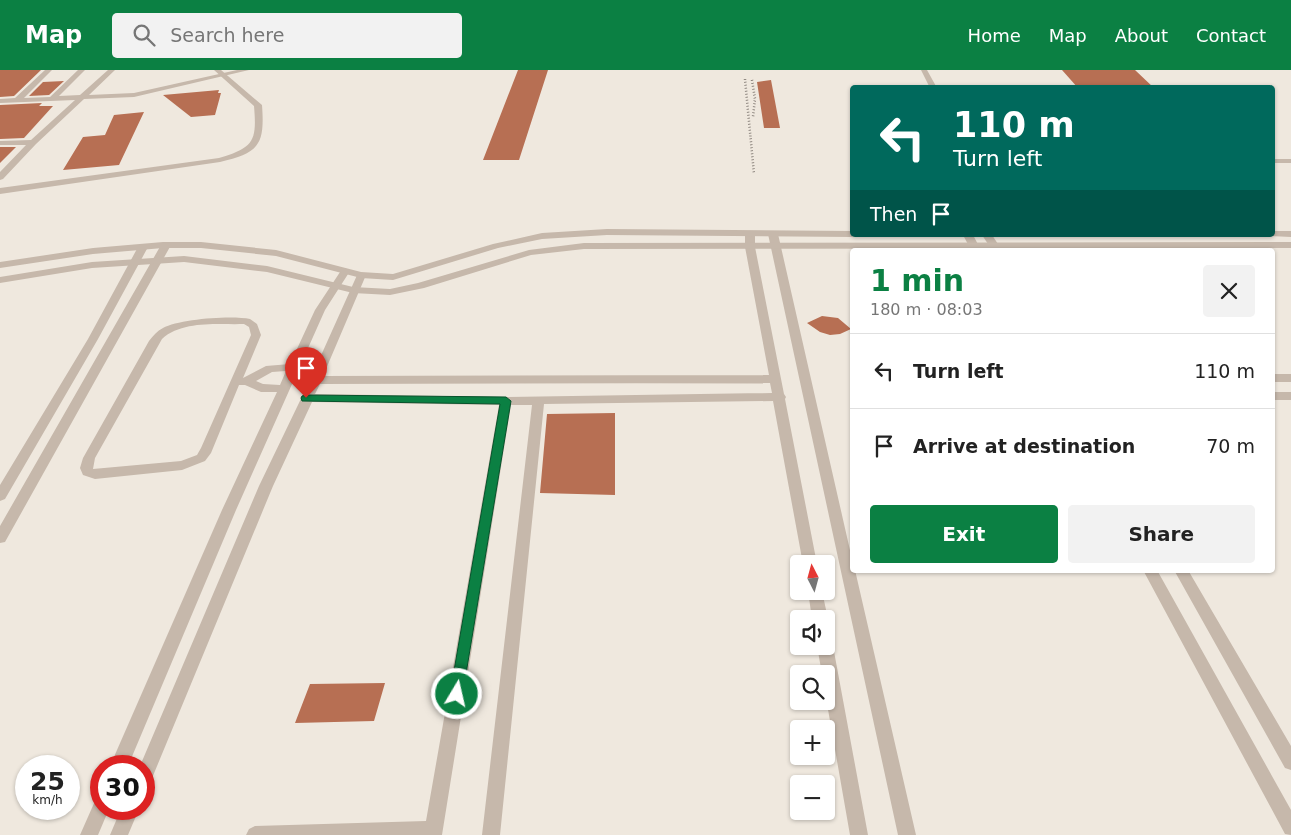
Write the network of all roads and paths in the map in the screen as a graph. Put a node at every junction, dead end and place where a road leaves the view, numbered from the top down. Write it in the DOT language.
graph roads {
  1 [pos="49,70"];
  2 [pos="82,70"];
  3 [pos="112,70"];
  4 [pos="217,70"];
  5 [pos="246,70"];
  6 [pos="924,70"];
  7 [pos="225,75"];
  8 [pos="932,85"];
  9 [pos="83,97"];
  10 [pos="52,99"];
  11 [pos="16,100"];
  12 [pos="0,101"];
  13 [pos="33,142"];
  14 [pos="0,143"];
  15 [pos="1275,161"];
  16 [pos="1291,161"];
  17 [pos="0,177"];
  18 [pos="0,191"];
  19 [pos="750,234"];
  20 [pos="850,234"];
  21 [pos="1275,234"];
  22 [pos="1291,234"];
  23 [pos="988,237"];
  24 [pos="774,241"];
  25 [pos="166,245"];
  26 [pos="1291,245"];
  27 [pos="143,247"];
  28 [pos="750,247"];
  29 [pos="975,248"];
  30 [pos="996,248"];
  31 [pos="158,260"];
  32 [pos="137,262"];
  33 [pos="0,265"];
  34 [pos="345,271"];
  35 [pos="360,275"];
  36 [pos="0,280"];
  37 [pos="335,287"];
  38 [pos="353,290"];
  39 [pos="294,367"];
  40 [pos="1275,378"];
  41 [pos="1291,378"];
  42 [pos="776,379"];
  43 [pos="316,380"];
  44 [pos="241,382"];
  45 [pos="284,389"];
  46 [pos="1275,396"];
  47 [pos="1291,396"];
  48 [pos="306,398"];
  49 [pos="780,398"];
  50 [pos="538,400"];
  51 [pos="506,401"];
  52 [pos="0,496"];
  53 [pos="0,538"];
  54 [pos="808,555"];
  55 [pos="1152,573"];
  56 [pos="1183,573"];
  57 [pos="827,655"];
  58 [pos="124,755"];
  59 [pos="153,755"];
  60 [pos="1291,762"];
  61 [pos="95,820"];
  62 [pos="126,820"];
  63 [pos="1291,828"];
  64 [pos="434,833"];
  65 [pos="89,835"];
  66 [pos="120,835"];
  67 [pos="255,835"];
  68 [pos="491,835"];
  69 [pos="859,835"];
  70 [pos="908,835"];
  1 -- 11 [label="street"];
  2 -- 10 [label="street"];
  3 -- 9 [label="street"];
  4 -- 7 [label="street"];
  5 -- 7 [label="street"];
  6 -- 8 [label="street"];
  7 -- 9 [label="street"];
  7 -- 18 [label="street"];
  9 -- 10 [label="street"];
  9 -- 13 [label="street"];
  10 -- 11 [label="street"];
  11 -- 12 [label="street"];
  13 -- 14 [label="street"];
  13 -- 17 [label="street"];
  15 -- 16 [label="street"];
  19 -- 24 [label="street"];
  19 -- 28 [label="street"];
  19 -- 35 [label="street"];
  20 -- 24 [label="street"];
  21 -- 22 [label="street"];
  23 -- 30 [label="street"];
  24 -- 28 [label="street"];
  24 -- 29 [label="street"];
  24 -- 70 [label="street"];
  25 -- 27 [label="street"];
  25 -- 31 [label="street"];
  25 -- 34 [label="street"];
  26 -- 30 [label="street"];
  27 -- 32 [label="street"];
  27 -- 33 [label="street"];
  28 -- 38 [label="street"];
  28 -- 42 [label="street"];
  29 -- 30 [label="street"];
  31 -- 32 [label="street"];
  31 -- 37 [label="street"];
  31 -- 53 [label="street"];
  32 -- 36 [label="street"];
  32 -- 52 [label="street"];
  34 -- 35 [label="street"];
  34 -- 37 [label="street"];
  35 -- 38 [label="street"];
  37 -- 38 [label="street"];
  37 -- 39 [label="street"];
  38 -- 43 [label="street"];
  39 -- 44 [label="street"];
  39 -- 45 [label="street"];
  40 -- 41 [label="street"];
  42 -- 43 [label="street"];
  42 -- 49 [label="street"];
  43 -- 48 [label="street"];
  44 -- 44 [label="street"];
  44 -- 45 [label="street"];
  45 -- 58 [label="street"];
  46 -- 47 [label="street"];
  48 -- 51 [label="street"];
  48 -- 59 [label="street"];
  49 -- 50 [label="street"];
  49 -- 54 [label="street"];
  50 -- 51 [label="street"];
  50 -- 68 [label="street"];
  51 -- 64 [label="street"];
  55 -- 63 [label="street"];
  56 -- 60 [label="street"];
  57 -- 69 [label="street"];
  61 -- 65 [label="street"];
  62 -- 66 [label="street"];
  64 -- 67 [label="street"];
}
